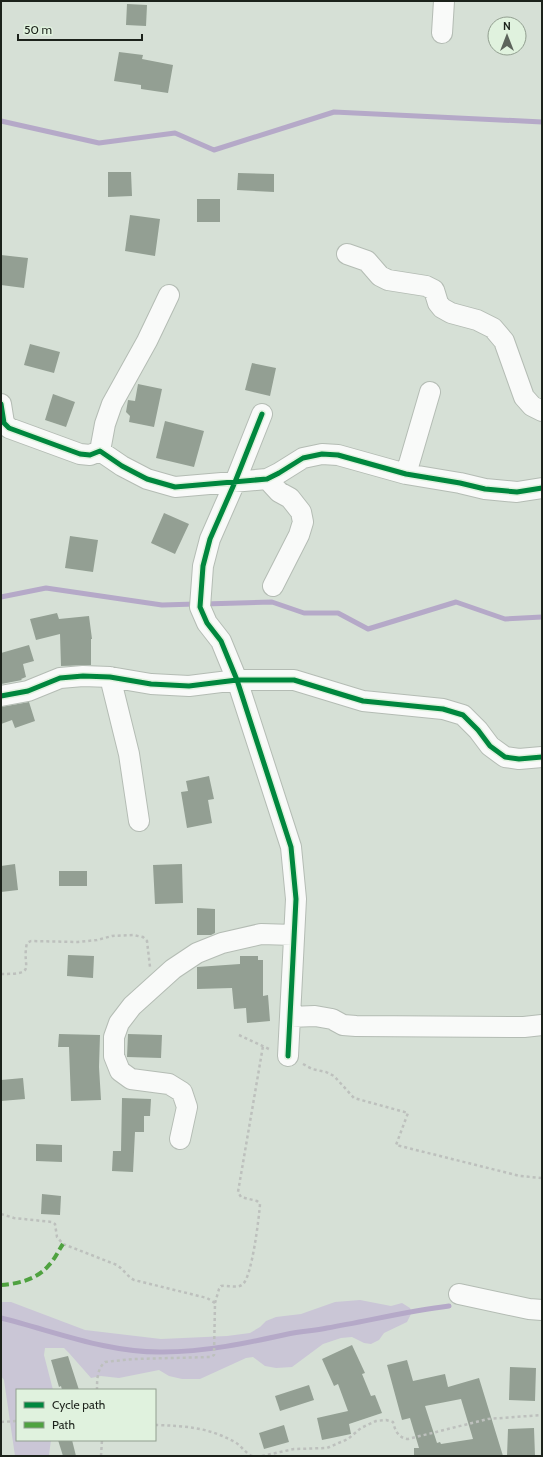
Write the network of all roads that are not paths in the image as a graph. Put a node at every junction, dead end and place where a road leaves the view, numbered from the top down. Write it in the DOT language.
graph roads {
  1 [pos="444,1"];
  2 [pos="442,33"];
  3 [pos="347,254"];
  4 [pos="169,295"];
  5 [pos="430,392"];
  6 [pos="1,404"];
  7 [pos="542,411"];
  8 [pos="262,414"];
  9 [pos="100,451"];
  10 [pos="406,474"];
  11 [pos="267,479"];
  12 [pos="235,482"];
  13 [pos="542,488"];
  14 [pos="273,586"];
  15 [pos="110,677"];
  16 [pos="237,680"];
  17 [pos="1,696"];
  18 [pos="542,757"];
  19 [pos="139,821"];
  20 [pos="294,935"];
  21 [pos="290,1017"];
  22 [pos="542,1025"];
  23 [pos="288,1056"];
  24 [pos="180,1139"];
  25 [pos="459,1294"];
  26 [pos="542,1310"];
  1 -- 2 [label="street"];
  3 -- 7 [label="street"];
  4 -- 9 [label="street"];
  5 -- 10 [label="street"];
  6 -- 9 [label="street"];
  8 -- 12 [label="street"];
  9 -- 12 [label="street"];
  10 -- 11 [label="street"];
  10 -- 13 [label="street"];
  11 -- 12 [label="street"];
  11 -- 14 [label="street"];
  12 -- 16 [label="street"];
  15 -- 16 [label="street"];
  15 -- 17 [label="street"];
  15 -- 19 [label="street"];
  16 -- 18 [label="street"];
  16 -- 20 [label="street"];
  20 -- 21 [label="street"];
  20 -- 24 [label="street"];
  21 -- 22 [label="street"];
  21 -- 23 [label="street"];
  25 -- 26 [label="street"];
}
